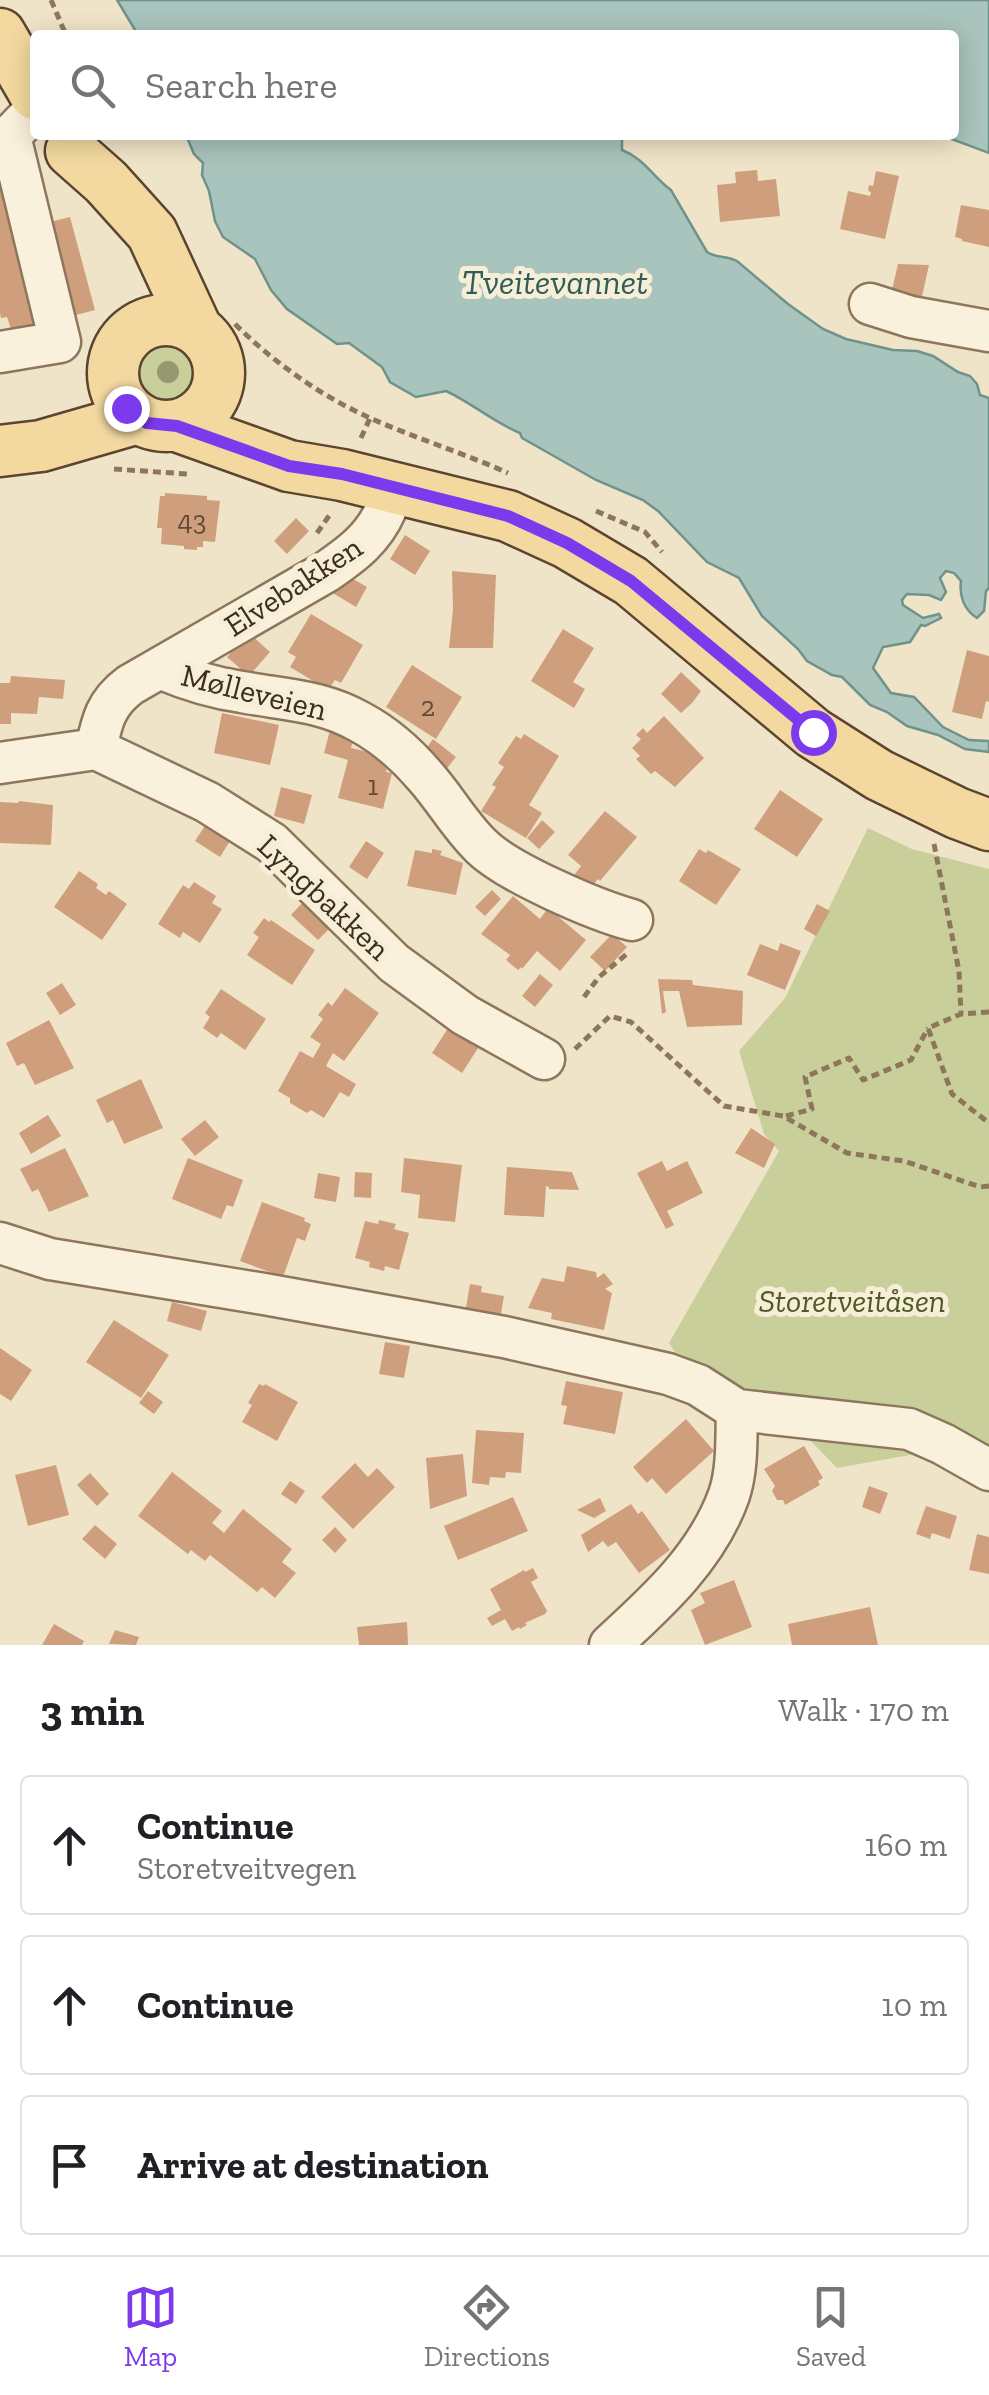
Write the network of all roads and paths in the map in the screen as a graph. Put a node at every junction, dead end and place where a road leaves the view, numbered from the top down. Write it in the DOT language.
graph roads {
  1 [pos="51,0"];
  2 [pos="64,30"];
  3 [pos="0,34"];
  4 [pos="30,85"];
  5 [pos="30,115"];
  6 [pos="66,143"];
  7 [pos="870,304"];
  8 [pos="989,331"];
  9 [pos="208,345"];
  10 [pos="126,346"];
  11 [pos="0,352"];
  12 [pos="0,422"];
  13 [pos="157,422"];
  14 [pos="0,451"];
  15 [pos="105,468"];
  16 [pos="204,476"];
  17 [pos="338,491"];
  18 [pos="386,510"];
  19 [pos="316,534"];
  20 [pos="162,669"];
  21 [pos="96,748"];
  22 [pos="0,763"];
  23 [pos="989,825"];
  24 [pos="934,844"];
  25 [pos="632,931"];
  26 [pos="584,997"];
  27 [pos="989,1012"];
  28 [pos="962,1014"];
  29 [pos="928,1028"];
  30 [pos="544,1059"];
  31 [pos="783,1116"];
  32 [pos="989,1124"];
  33 [pos="989,1186"];
  34 [pos="0,1242"];
  35 [pos="737,1410"];
  36 [pos="989,1470"];
  37 [pos="610,1645"];
  1 -- 2 [label="path"];
  3 -- 4 [label="main road"];
  5 -- 11 [label="street"];
  6 -- 9 [label="main road"];
  6 -- 10 [label="main road"];
  7 -- 8 [label="street"];
  9 -- 10 [label="main road"];
  9 -- 13 [label="main road"];
  9 -- 17 [label="main road"];
  10 -- 12 [label="main road"];
  10 -- 13 [label="main road"];
  13 -- 14 [label="main road"];
  13 -- 17 [label="main road"];
  15 -- 16 [label="path"];
  17 -- 19 [label="path, Elvebakken"];
  17 -- 23 [label="main road"];
  18 -- 20 [label="street, Elvebakken"];
  20 -- 21 [label="street, Elvebakken"];
  20 -- 25 [label="street, Mølleveien"];
  21 -- 22 [label="street"];
  21 -- 30 [label="street, Lyngbakken"];
  24 -- 28 [label="path"];
  25 -- 26 [label="path"];
  27 -- 28 [label="path"];
  28 -- 29 [label="path"];
  29 -- 31 [label="path"];
  29 -- 32 [label="path"];
  30 -- 31 [label="path"];
  31 -- 33 [label="path"];
  34 -- 35 [label="street"];
  35 -- 36 [label="street"];
  35 -- 37 [label="street"];
}
